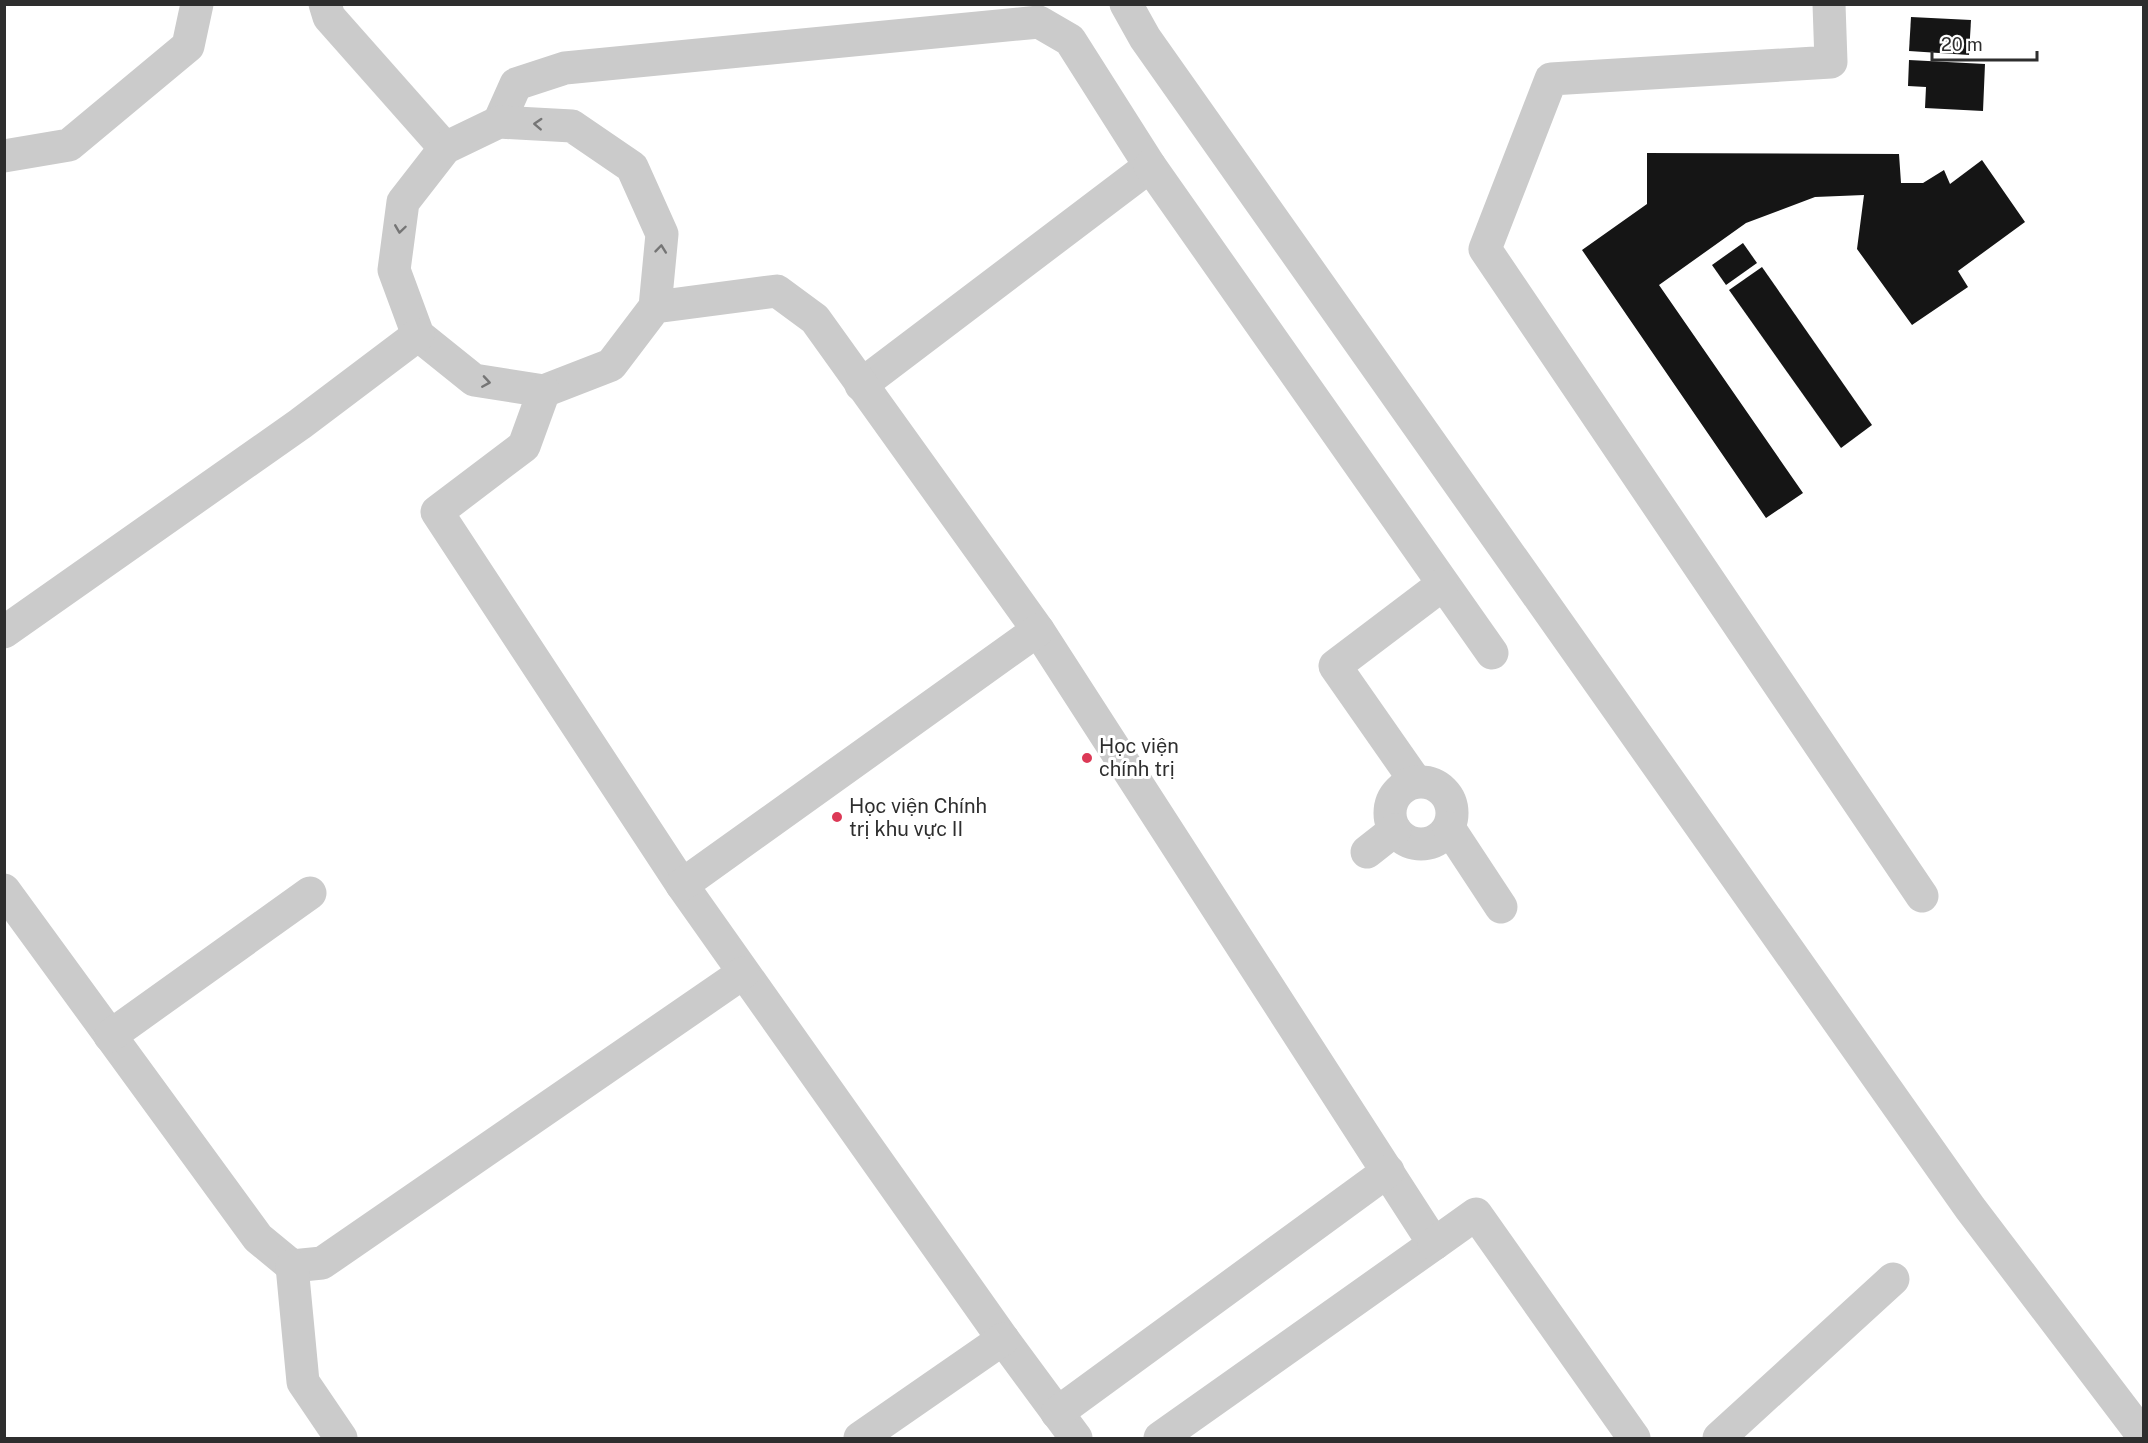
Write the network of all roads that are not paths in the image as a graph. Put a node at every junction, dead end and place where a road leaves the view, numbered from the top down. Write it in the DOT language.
graph roads {
  1 [pos="196,4"];
  2 [pos="325,4"];
  3 [pos="1126,4"];
  4 [pos="1829,4"];
  5 [pos="499,122"];
  6 [pos="445,148"];
  7 [pos="4,156"];
  8 [pos="1150,166"];
  9 [pos="655,307"];
  10 [pos="418,335"];
  11 [pos="861,385"];
  12 [pos="544,391"];
  13 [pos="1442,585"];
  14 [pos="1038,630"];
  15 [pos="4,632"];
  16 [pos="1492,653"];
  17 [pos="1416,782"];
  18 [pos="1449,828"];
  19 [pos="1395,830"];
  20 [pos="1367,852"];
  21 [pos="681,885"];
  22 [pos="4,890"];
  23 [pos="310,893"];
  24 [pos="1922,896"];
  25 [pos="1501,907"];
  26 [pos="743,973"];
  27 [pos="110,1036"];
  28 [pos="1388,1172"];
  29 [pos="1434,1244"];
  30 [pos="292,1266"];
  31 [pos="1893,1279"];
  32 [pos="1003,1339"];
  33 [pos="1057,1413"];
  34 [pos="2144,1437"];
  35 [pos="341,1438"];
  36 [pos="860,1438"];
  37 [pos="1076,1438"];
  38 [pos="1161,1438"];
  39 [pos="1634,1438"];
  40 [pos="1719,1438"];
  1 -- 7 [label="lane"];
  2 -- 6 [label="lane"];
  3 -- 34 [label="lane"];
  4 -- 24 [label="lane"];
  5 -- 6 [label="lane"];
  5 -- 8 [label="lane"];
  9 -- 5 [label="lane, one-way"];
  6 -- 10 [label="lane, one-way"];
  8 -- 11 [label="lane"];
  8 -- 13 [label="lane"];
  9 -- 11 [label="lane"];
  9 -- 12 [label="lane"];
  10 -- 12 [label="lane, one-way"];
  10 -- 15 [label="lane"];
  11 -- 14 [label="lane"];
  12 -- 21 [label="lane"];
  13 -- 16 [label="lane"];
  13 -- 17 [label="lane"];
  14 -- 21 [label="lane"];
  14 -- 28 [label="lane"];
  17 -- 18 [label="lane"];
  17 -- 19 [label="lane"];
  18 -- 19 [label="lane"];
  18 -- 25 [label="lane"];
  19 -- 20 [label="lane"];
  21 -- 26 [label="lane"];
  22 -- 27 [label="lane"];
  23 -- 27 [label="lane"];
  26 -- 30 [label="lane"];
  26 -- 32 [label="lane"];
  27 -- 30 [label="lane"];
  28 -- 29 [label="lane"];
  28 -- 33 [label="lane"];
  29 -- 38 [label="lane"];
  29 -- 39 [label="lane"];
  30 -- 35 [label="lane"];
  31 -- 40 [label="lane"];
  32 -- 33 [label="lane"];
  32 -- 36 [label="lane"];
  33 -- 37 [label="lane"];
}
